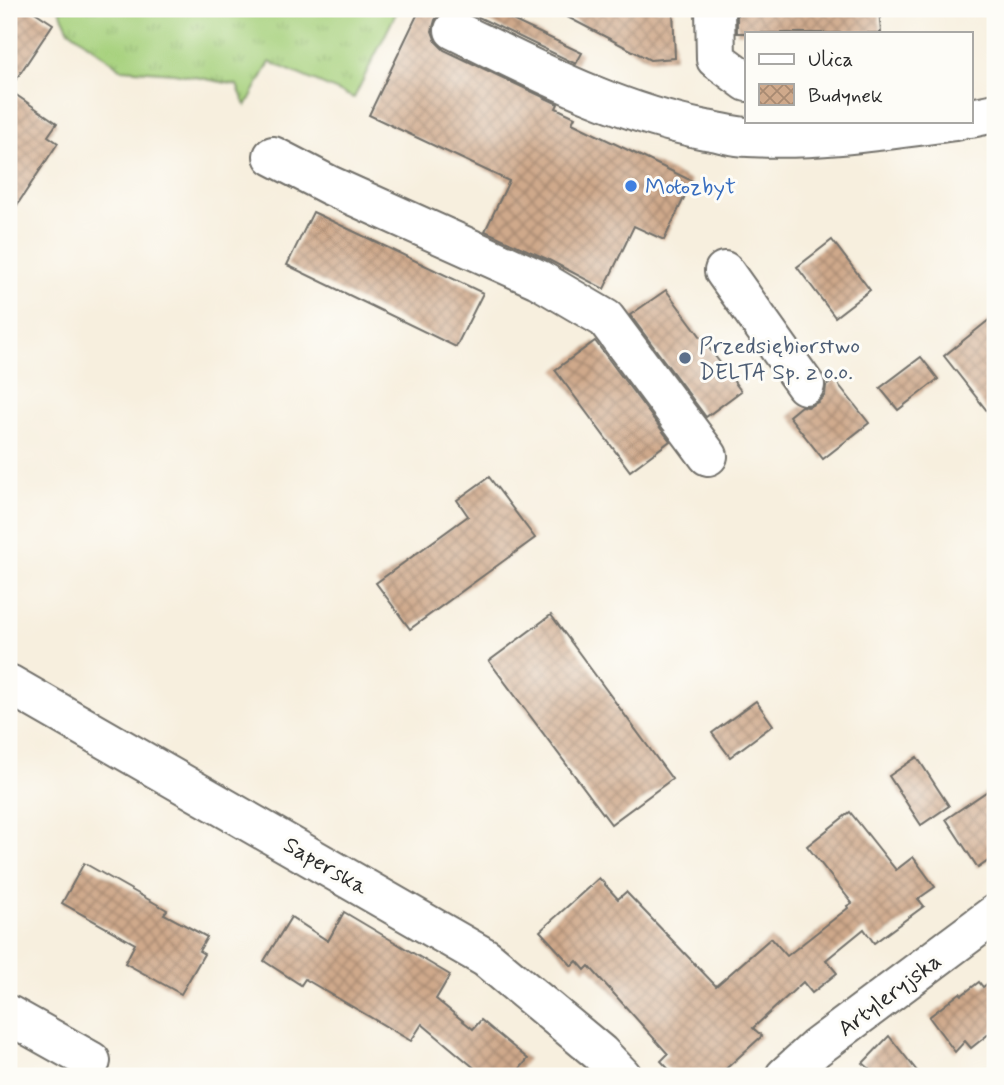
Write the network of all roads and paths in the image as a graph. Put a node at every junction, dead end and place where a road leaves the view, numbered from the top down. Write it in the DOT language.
graph roads {
  1 [pos="715,9"];
  2 [pos="454,30"];
  3 [pos="745,81"];
  4 [pos="995,113"];
  5 [pos="972,118"];
  6 [pos="948,122"];
  7 [pos="747,129"];
  8 [pos="273,156"];
  9 [pos="724,271"];
  10 [pos="804,385"];
  11 [pos="708,456"];
  12 [pos="9,684"];
  13 [pos="995,914"];
  14 [pos="9,1014"];
  15 [pos="91,1061"];
  16 [pos="622,1076"];
  17 [pos="785,1076"];
  1 -- 3 [label="street"];
  2 -- 7 [label="street"];
  4 -- 5 [label="street"];
  6 -- 7 [label="street"];
  8 -- 11 [label="street"];
  9 -- 10 [label="street"];
  12 -- 16 [label="street, Saperska"];
  13 -- 17 [label="street, Artyleryjska"];
  14 -- 15 [label="street"];
}
